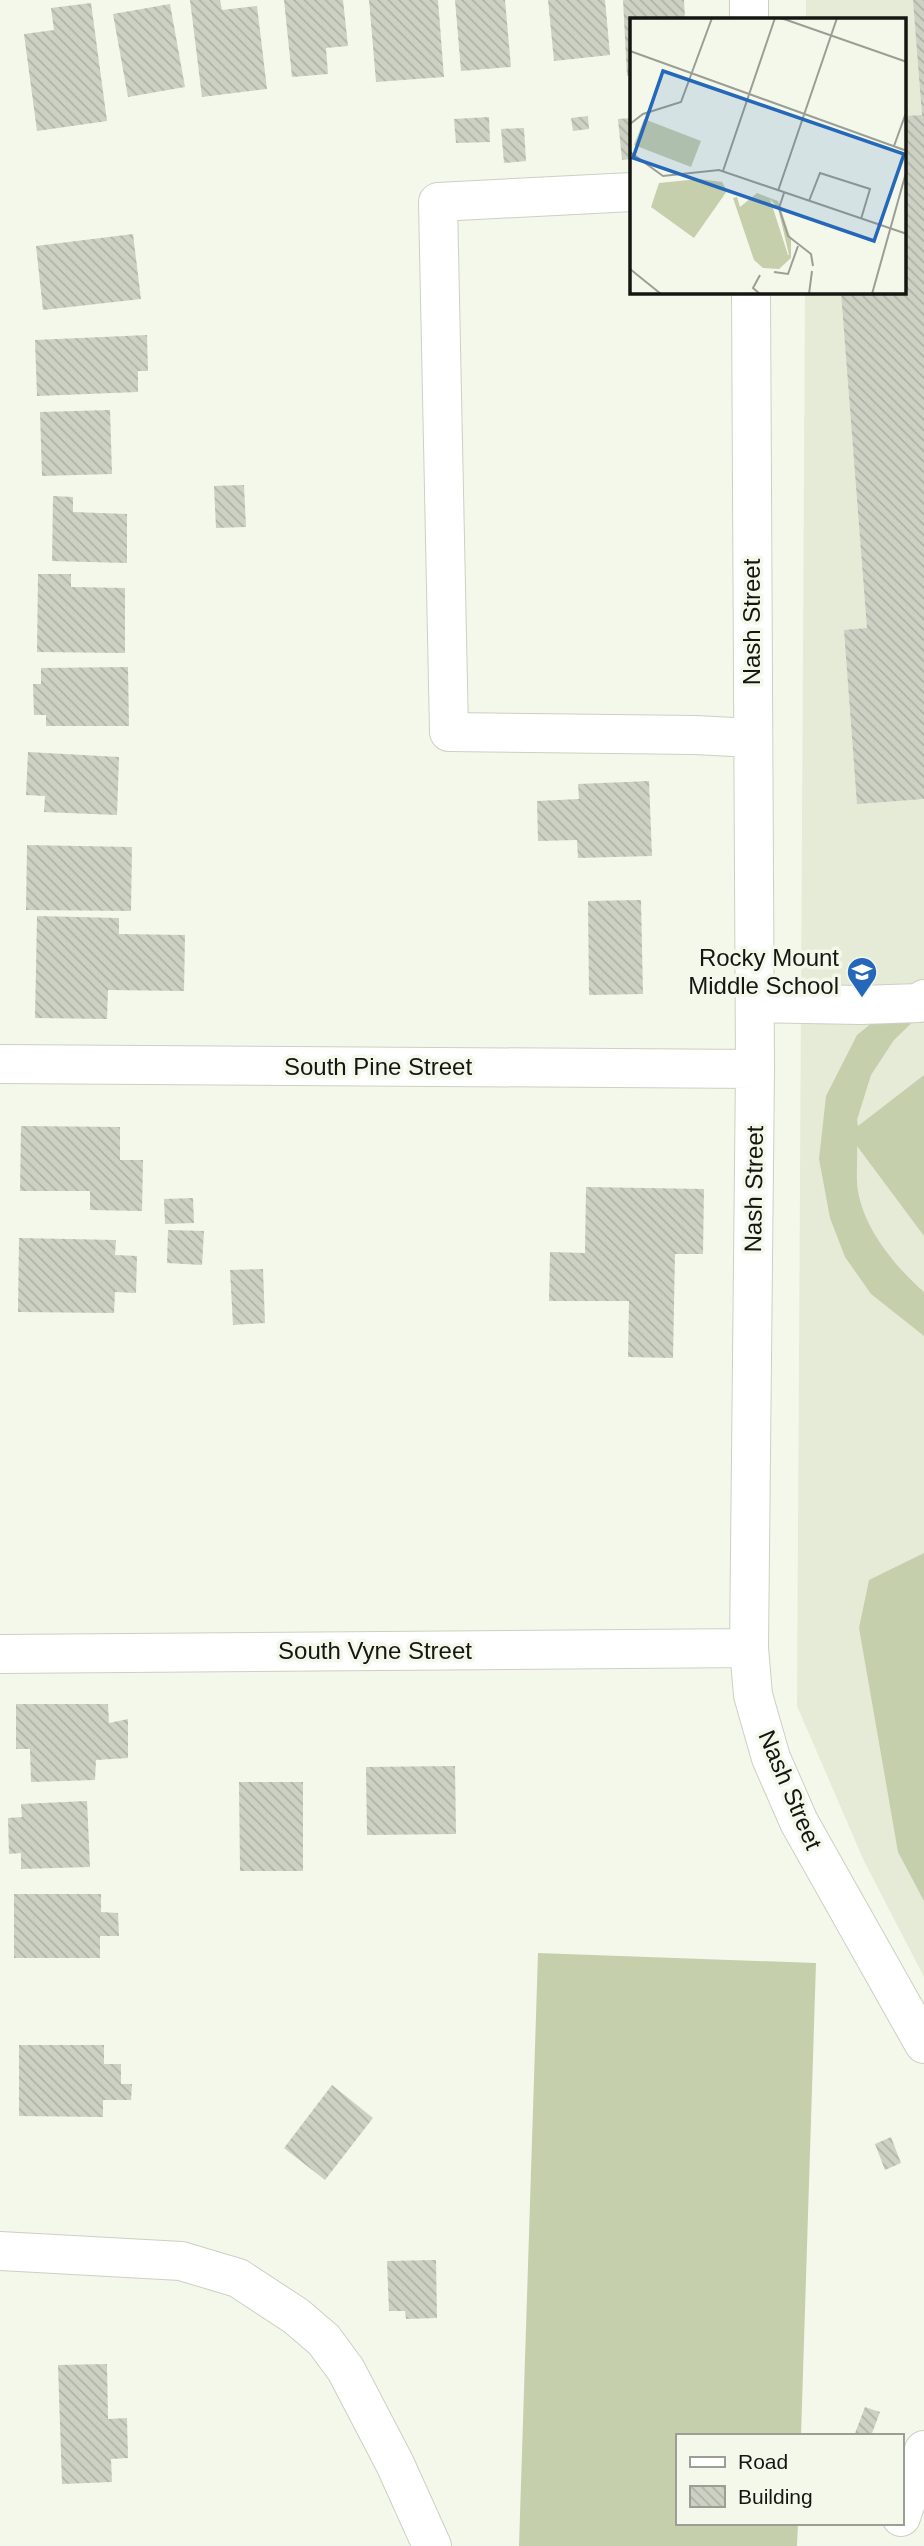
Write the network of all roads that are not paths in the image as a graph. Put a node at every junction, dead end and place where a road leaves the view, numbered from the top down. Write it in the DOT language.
graph roads {
  1 [pos="749,0"];
  2 [pos="749,18"];
  3 [pos="630,192"];
  4 [pos="751,294"];
  5 [pos="753,738"];
  6 [pos="924,999"];
  7 [pos="755,1003"];
  8 [pos="0,1064"];
  9 [pos="755,1069"];
  10 [pos="749,1648"];
  11 [pos="0,1654"];
  12 [pos="924,2044"];
  13 [pos="0,2251"];
  14 [pos="924,2450"];
  15 [pos="903,2511"];
  16 [pos="898,2525"];
  17 [pos="432,2546"];
  18 [pos="891,2546"];
  1 -- 2 [label="street"];
  3 -- 5 [label="street"];
  4 -- 5 [label="street, Nash Street"];
  5 -- 7 [label="street, Nash Street"];
  6 -- 7 [label="street"];
  7 -- 9 [label="street, Nash Street"];
  8 -- 9 [label="street, South Pine Street"];
  9 -- 10 [label="street, Nash Street"];
  10 -- 11 [label="street, South Vyne Street"];
  10 -- 12 [label="street, Nash Street"];
  13 -- 17 [label="street"];
  14 -- 15 [label="street"];
  16 -- 18 [label="street"];
}
